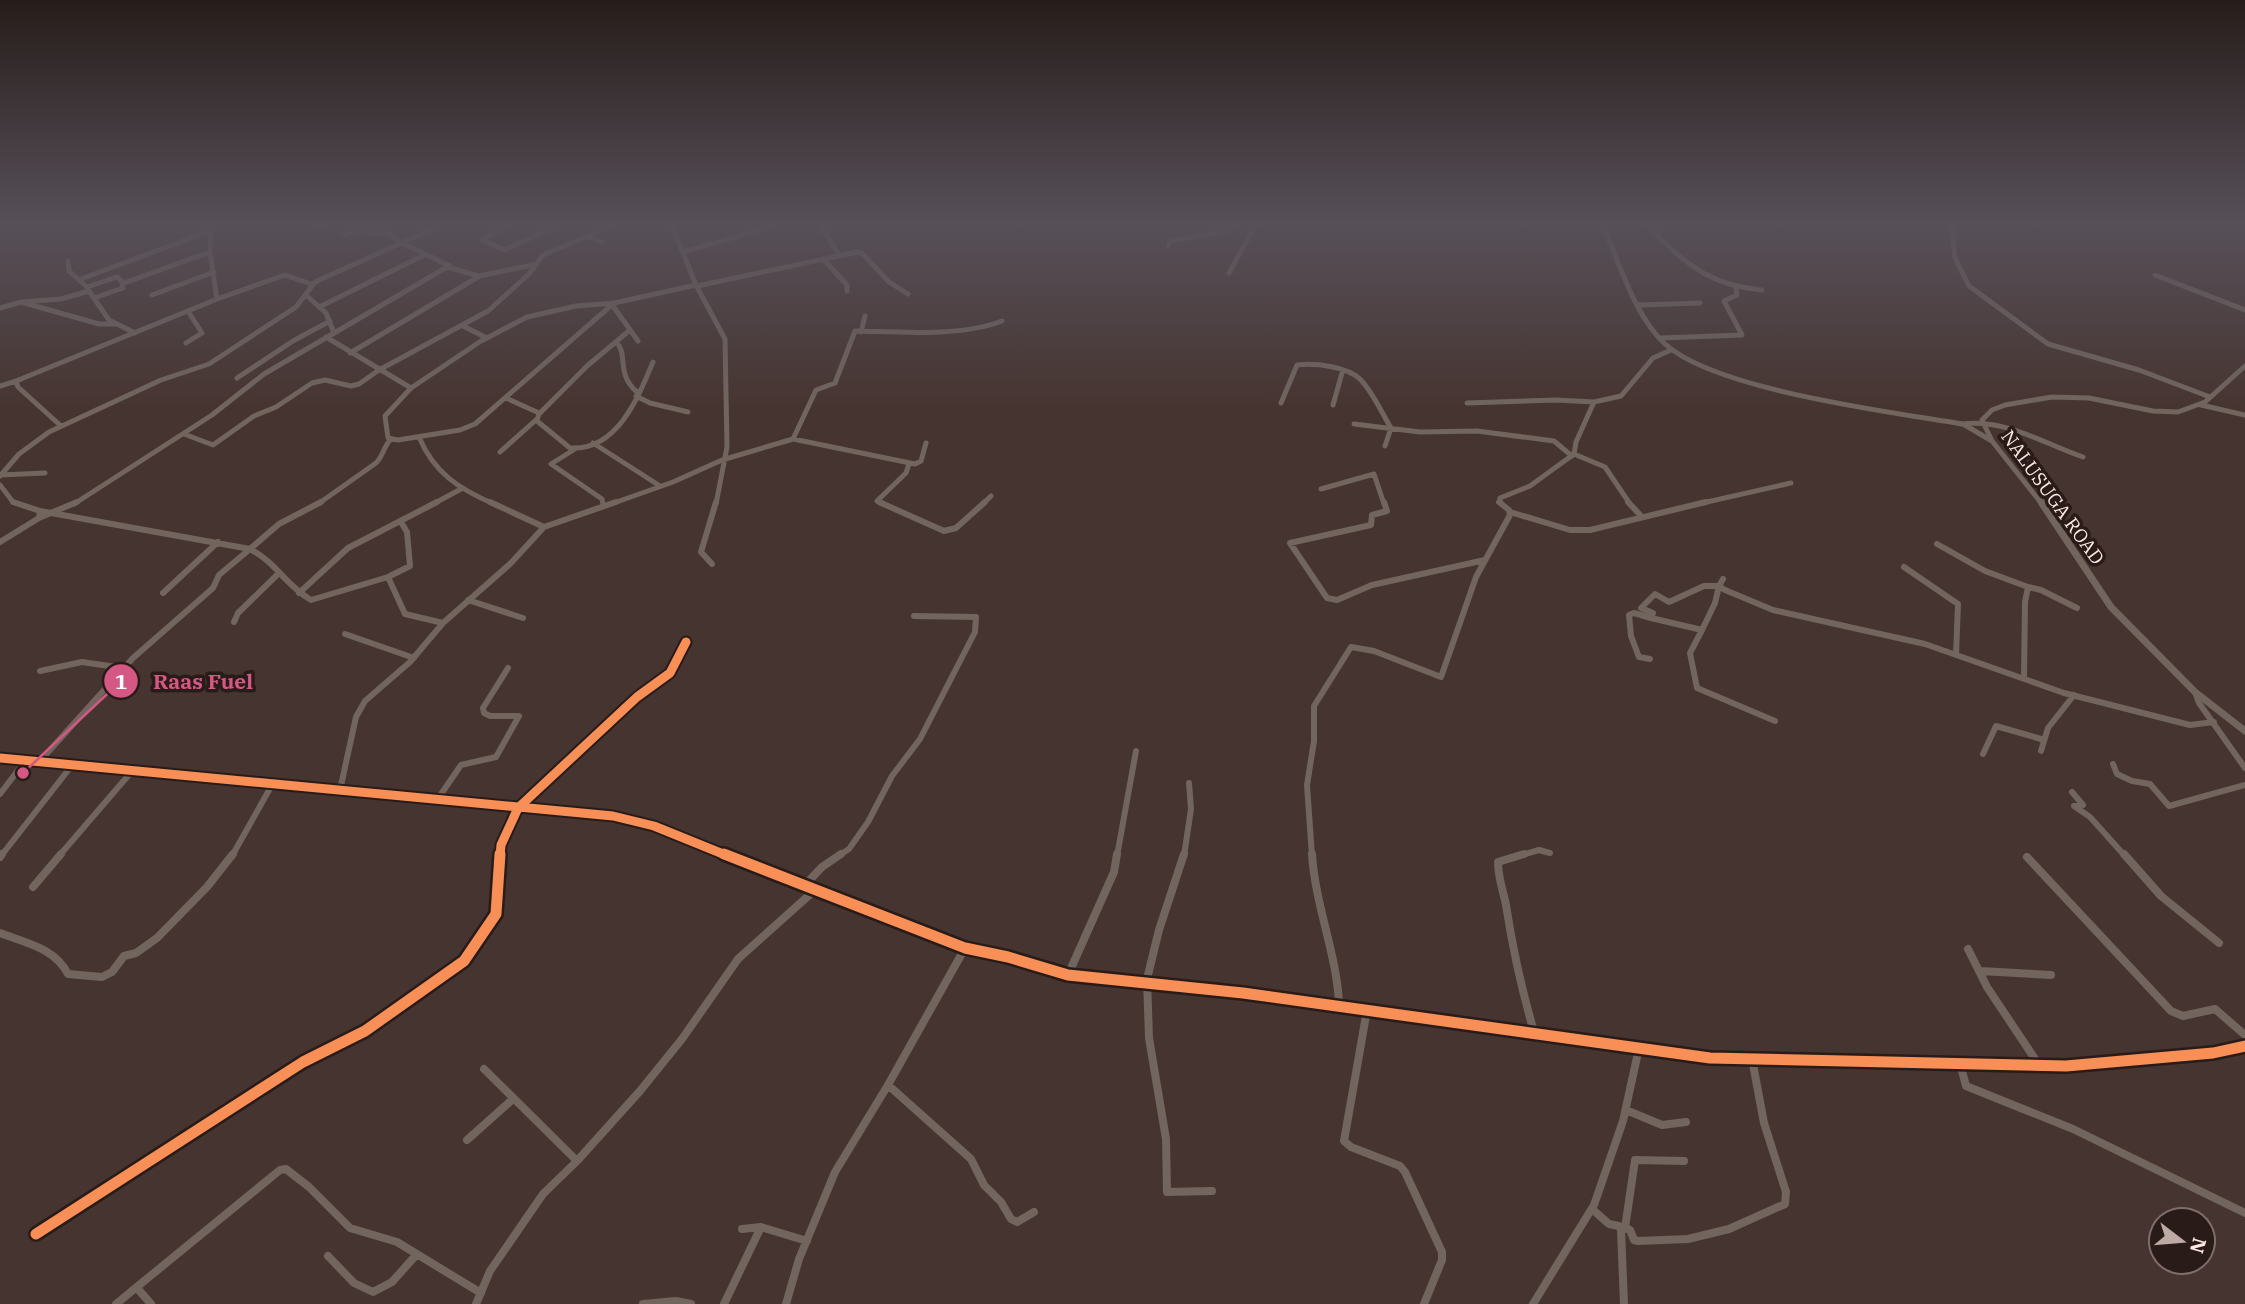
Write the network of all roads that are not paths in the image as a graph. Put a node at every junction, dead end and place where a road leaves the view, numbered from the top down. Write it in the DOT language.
graph roads {
  1 [pos="93,287"];
  2 [pos="123,287"];
  3 [pos="174,287"];
  4 [pos="216,287"];
  5 [pos="251,287"];
  6 [pos="310,287"];
  7 [pos="360,287"];
  8 [pos="414,287"];
  9 [pos="461,287"];
  10 [pos="514,287"];
  11 [pos="689,287"];
  12 [pos="698,287"];
  13 [pos="847,287"];
  14 [pos="897,287"];
  15 [pos="1631,287"];
  16 [pos="1970,287"];
  17 [pos="2185,287"];
  18 [pos="1736,288"];
  19 [pos="88,289"];
  20 [pos="847,290"];
  21 [pos="1762,290"];
  22 [pos="908,294"];
  23 [pos="152,295"];
  24 [pos="306,295"];
  25 [pos="94,298"];
  26 [pos="217,299"];
  27 [pos="21,302"];
  28 [pos="1700,303"];
  29 [pos="613,304"];
  30 [pos="1639,305"];
  31 [pos="319,307"];
  32 [pos="0,308"];
  33 [pos="2245,310"];
  34 [pos="188,312"];
  35 [pos="865,316"];
  36 [pos="330,321"];
  37 [pos="1002,321"];
  38 [pos="115,324"];
  39 [pos="463,326"];
  40 [pos="630,331"];
  41 [pos="861,332"];
  42 [pos="135,333"];
  43 [pos="334,333"];
  44 [pos="327,337"];
  45 [pos="487,338"];
  46 [pos="1660,338"];
  47 [pos="638,341"];
  48 [pos="616,342"];
  49 [pos="186,343"];
  50 [pos="1671,350"];
  51 [pos="350,353"];
  52 [pos="653,362"];
  53 [pos="2245,366"];
  54 [pos="379,370"];
  55 [pos="1342,373"];
  56 [pos="237,378"];
  57 [pos="16,381"];
  58 [pos="0,386"];
  59 [pos="411,388"];
  60 [pos="637,394"];
  61 [pos="2210,397"];
  62 [pos="506,398"];
  63 [pos="1594,402"];
  64 [pos="1281,403"];
  65 [pos="1467,403"];
  66 [pos="1333,405"];
  67 [pos="2201,405"];
  68 [pos="688,412"];
  69 [pos="2245,415"];
  70 [pos="538,417"];
  71 [pos="1982,420"];
  72 [pos="1354,424"];
  73 [pos="1962,424"];
  74 [pos="61,426"];
  75 [pos="1391,428"];
  76 [pos="184,434"];
  77 [pos="419,437"];
  78 [pos="391,439"];
  79 [pos="793,439"];
  80 [pos="1992,441"];
  81 [pos="593,443"];
  82 [pos="926,443"];
  83 [pos="1385,446"];
  84 [pos="575,449"];
  85 [pos="500,452"];
  86 [pos="1573,455"];
  87 [pos="2083,457"];
  88 [pos="722,460"];
  89 [pos="909,464"];
  90 [pos="45,473"];
  91 [pos="0,476"];
  92 [pos="1791,483"];
  93 [pos="0,485"];
  94 [pos="660,486"];
  95 [pos="463,488"];
  96 [pos="1321,489"];
  97 [pos="991,496"];
  98 [pos="603,504"];
  99 [pos="54,512"];
  100 [pos="1510,512"];
  101 [pos="39,514"];
  102 [pos="1641,516"];
  103 [pos="401,522"];
  104 [pos="544,527"];
  105 [pos="0,542"];
  106 [pos="218,542"];
  107 [pos="1937,544"];
  108 [pos="250,549"];
  109 [pos="1485,560"];
  110 [pos="712,564"];
  111 [pos="1904,567"];
  112 [pos="278,574"];
  113 [pos="388,577"];
  114 [pos="1723,579"];
  115 [pos="1718,586"];
  116 [pos="2028,587"];
  117 [pos="163,593"];
  118 [pos="299,593"];
  119 [pos="468,600"];
  120 [pos="2077,608"];
  121 [pos="914,616"];
  122 [pos="523,618"];
  123 [pos="1651,618"];
  124 [pos="233,622"];
  125 [pos="443,623"];
  126 [pos="1702,630"];
  127 [pos="345,634"];
  128 [pos="686,642"];
  129 [pos="1956,655"];
  130 [pos="414,658"];
  131 [pos="1650,659"];
  132 [pos="123,668"];
  133 [pos="508,668"];
  134 [pos="40,671"];
  135 [pos="2024,678"];
  136 [pos="2195,692"];
  137 [pos="2074,695"];
  138 [pos="1775,721"];
  139 [pos="2214,722"];
  140 [pos="2245,731"];
  141 [pos="2042,739"];
  142 [pos="1136,751"];
  143 [pos="2041,751"];
  144 [pos="1983,754"];
  145 [pos="0,758"];
  146 [pos="26,760"];
  147 [pos="40,761"];
  148 [pos="73,764"];
  149 [pos="2113,764"];
  150 [pos="2245,768"];
  151 [pos="133,770"];
  152 [pos="273,783"];
  153 [pos="1189,783"];
  154 [pos="2245,785"];
  155 [pos="340,790"];
  156 [pos="2072,792"];
  157 [pos="0,794"];
  158 [pos="437,800"];
  159 [pos="518,808"];
  160 [pos="1550,853"];
  161 [pos="2027,857"];
  162 [pos="0,858"];
  163 [pos="804,886"];
  164 [pos="33,887"];
  165 [pos="815,890"];
  166 [pos="0,933"];
  167 [pos="2219,943"];
  168 [pos="965,948"];
  169 [pos="1968,949"];
  170 [pos="1981,971"];
  171 [pos="1068,975"];
  172 [pos="2051,975"];
  173 [pos="1147,984"];
  174 [pos="1339,1002"];
  175 [pos="1367,1010"];
  176 [pos="1535,1035"];
  177 [pos="2245,1035"];
  178 [pos="2245,1046"];
  179 [pos="1639,1048"];
  180 [pos="1752,1059"];
  181 [pos="1960,1063"];
  182 [pos="2039,1065"];
  183 [pos="484,1069"];
  184 [pos="888,1085"];
  185 [pos="513,1100"];
  186 [pos="1626,1111"];
  187 [pos="1686,1122"];
  188 [pos="467,1140"];
  189 [pos="577,1161"];
  190 [pos="1684,1161"];
  191 [pos="1212,1191"];
  192 [pos="1592,1209"];
  193 [pos="1034,1212"];
  194 [pos="2245,1213"];
  195 [pos="761,1227"];
  196 [pos="743,1229"];
  197 [pos="1623,1229"];
  198 [pos="36,1234"];
  199 [pos="807,1241"];
  200 [pos="417,1254"];
  201 [pos="328,1256"];
  202 [pos="137,1288"];
  203 [pos="481,1293"];
  204 [pos="116,1304"];
  205 [pos="151,1304"];
  206 [pos="477,1304"];
  207 [pos="643,1304"];
  208 [pos="691,1304"];
  209 [pos="724,1304"];
  210 [pos="786,1304"];
  211 [pos="1424,1304"];
  212 [pos="1533,1304"];
  213 [pos="1624,1304"];
  1 -- 19 [label="street"];
  2 -- 25 [label="street"];
  3 -- 23 [label="street"];
  4 -- 26 [label="street"];
  5 -- 26 [label="street"];
  6 -- 24 [label="street"];
  7 -- 31 [label="street"];
  8 -- 43 [label="street"];
  9 -- 51 [label="street"];
  10 -- 39 [label="street"];
  11 -- 29 [label="street"];
  12 -- 88 [label="street"];
  13 -- 20 [label="street"];
  14 -- 22 [label="street"];
  15 -- 30 [label="street"];
  16 -- 61 [label="street"];
  17 -- 33 [label="street"];
  18 -- 21 [label="street"];
  18 -- 46 [label="street"];
  19 -- 25 [label="street"];
  19 -- 27 [label="street"];
  24 -- 31 [label="street"];
  24 -- 74 [label="street"];
  25 -- 38 [label="street"];
  26 -- 34 [label="street"];
  27 -- 32 [label="street"];
  27 -- 38 [label="street"];
  28 -- 30 [label="street"];
  29 -- 40 [label="street"];
  29 -- 45 [label="street"];
  29 -- 62 [label="street"];
  30 -- 46 [label="street"];
  31 -- 36 [label="street"];
  34 -- 42 [label="street"];
  34 -- 49 [label="street"];
  35 -- 41 [label="street"];
  36 -- 43 [label="street"];
  36 -- 56 [label="street"];
  37 -- 41 [label="street"];
  38 -- 42 [label="street"];
  39 -- 45 [label="street"];
  39 -- 54 [label="street"];
  40 -- 47 [label="street"];
  40 -- 48 [label="street"];
  41 -- 79 [label="street"];
  42 -- 57 [label="street"];
  43 -- 44 [label="street"];
  44 -- 51 [label="street"];
  44 -- 76 [label="street"];
  45 -- 59 [label="street"];
  46 -- 50 [label="street"];
  48 -- 60 [label="street"];
  48 -- 70 [label="street"];
  50 -- 63 [label="street"];
  50 -- 73 [label="street"];
  51 -- 54 [label="street"];
  52 -- 60 [label="street"];
  53 -- 61 [label="street"];
  54 -- 59 [label="street"];
  54 -- 76 [label="street"];
  55 -- 64 [label="street"];
  55 -- 66 [label="street"];
  55 -- 75 [label="street"];
  57 -- 58 [label="street"];
  57 -- 74 [label="street"];
  59 -- 78 [label="street"];
  60 -- 68 [label="street"];
  60 -- 81 [label="street"];
  61 -- 67 [label="street"];
  62 -- 70 [label="street"];
  62 -- 77 [label="street"];
  63 -- 65 [label="street"];
  63 -- 86 [label="street"];
  67 -- 69 [label="street"];
  67 -- 71 [label="street, NALUSUGA ROAD"];
  70 -- 84 [label="street"];
  70 -- 85 [label="street"];
  71 -- 73 [label="street"];
  71 -- 80 [label="street, NALUSUGA ROAD"];
  71 -- 87 [label="street"];
  72 -- 75 [label="street"];
  73 -- 80 [label="street"];
  74 -- 91 [label="street"];
  75 -- 83 [label="street"];
  75 -- 86 [label="street"];
  76 -- 99 [label="street"];
  77 -- 78 [label="street"];
  77 -- 95 [label="street"];
  78 -- 108 [label="street"];
  79 -- 88 [label="street"];
  79 -- 89 [label="street"];
  80 -- 136 [label="street, NALUSUGA ROAD"];
  81 -- 84 [label="street"];
  81 -- 94 [label="street"];
  82 -- 89 [label="street"];
  84 -- 98 [label="street"];
  86 -- 100 [label="street"];
  86 -- 102 [label="street"];
  88 -- 94 [label="street"];
  88 -- 110 [label="street"];
  89 -- 97 [label="street"];
  90 -- 91 [label="street"];
  92 -- 102 [label="street"];
  93 -- 101 [label="street"];
  94 -- 98 [label="street"];
  95 -- 103 [label="street"];
  95 -- 104 [label="street"];
  96 -- 109 [label="street"];
  98 -- 104 [label="street"];
  99 -- 101 [label="street"];
  99 -- 106 [label="street"];
  100 -- 102 [label="street"];
  100 -- 109 [label="street"];
  101 -- 105 [label="street"];
  103 -- 113 [label="street"];
  103 -- 118 [label="street"];
  104 -- 119 [label="street"];
  106 -- 108 [label="street"];
  106 -- 117 [label="street"];
  107 -- 116 [label="street"];
  108 -- 112 [label="street"];
  108 -- 132 [label="street"];
  109 -- 174 [label="street"];
  111 -- 129 [label="street"];
  112 -- 118 [label="street"];
  112 -- 124 [label="street"];
  113 -- 118 [label="street"];
  113 -- 125 [label="street"];
  114 -- 115 [label="street"];
  115 -- 123 [label="street"];
  115 -- 126 [label="street"];
  115 -- 129 [label="street"];
  116 -- 120 [label="street"];
  116 -- 135 [label="street"];
  119 -- 122 [label="street"];
  119 -- 125 [label="street"];
  121 -- 163 [label="street"];
  123 -- 126 [label="street"];
  123 -- 131 [label="street"];
  125 -- 130 [label="street"];
  126 -- 138 [label="street"];
  127 -- 130 [label="street"];
  128 -- 159 [label="street"];
  129 -- 135 [label="street"];
  130 -- 155 [label="street"];
  132 -- 134 [label="street"];
  132 -- 147 [label="street"];
  133 -- 158 [label="street"];
  135 -- 137 [label="street"];
  136 -- 139 [label="street"];
  136 -- 140 [label="street, NALUSUGA ROAD"];
  137 -- 139 [label="street"];
  137 -- 141 [label="street"];
  139 -- 150 [label="street"];
  141 -- 143 [label="street"];
  141 -- 144 [label="street"];
  142 -- 171 [label="street"];
  145 -- 146 [label="street"];
  146 -- 147 [label="street"];
  146 -- 157 [label="street"];
  147 -- 148 [label="street"];
  148 -- 151 [label="street"];
  148 -- 162 [label="street"];
  149 -- 154 [label="street"];
  151 -- 152 [label="street"];
  151 -- 164 [label="street"];
  152 -- 155 [label="street"];
  152 -- 166 [label="street"];
  153 -- 173 [label="street"];
  155 -- 158 [label="street"];
  156 -- 167 [label="street"];
  158 -- 159 [label="street"];
  159 -- 163 [label="street"];
  159 -- 198 [label="street"];
  160 -- 176 [label="street"];
  161 -- 177 [label="street"];
  163 -- 165 [label="street"];
  165 -- 168 [label="street"];
  165 -- 189 [label="street"];
  168 -- 171 [label="street"];
  168 -- 184 [label="street"];
  169 -- 170 [label="street"];
  170 -- 172 [label="street"];
  170 -- 182 [label="street"];
  171 -- 173 [label="street"];
  173 -- 175 [label="street"];
  173 -- 191 [label="street"];
  175 -- 176 [label="street"];
  175 -- 211 [label="street"];
  176 -- 179 [label="street"];
  178 -- 182 [label="street"];
  179 -- 180 [label="street"];
  179 -- 186 [label="street"];
  180 -- 181 [label="street"];
  180 -- 197 [label="street"];
  181 -- 182 [label="street"];
  181 -- 194 [label="street"];
  183 -- 185 [label="street"];
  184 -- 193 [label="street"];
  184 -- 199 [label="street"];
  185 -- 188 [label="street"];
  185 -- 189 [label="street"];
  186 -- 187 [label="street"];
  186 -- 192 [label="street"];
  189 -- 203 [label="street"];
  190 -- 197 [label="street"];
  192 -- 197 [label="street"];
  192 -- 212 [label="street"];
  195 -- 196 [label="street"];
  195 -- 199 [label="street"];
  195 -- 209 [label="street"];
  197 -- 213 [label="street"];
  199 -- 210 [label="street"];
  200 -- 201 [label="street"];
  200 -- 202 [label="street"];
  200 -- 203 [label="street"];
  202 -- 204 [label="street"];
  202 -- 205 [label="street"];
  203 -- 206 [label="street"];
  207 -- 208 [label="street"];
}
